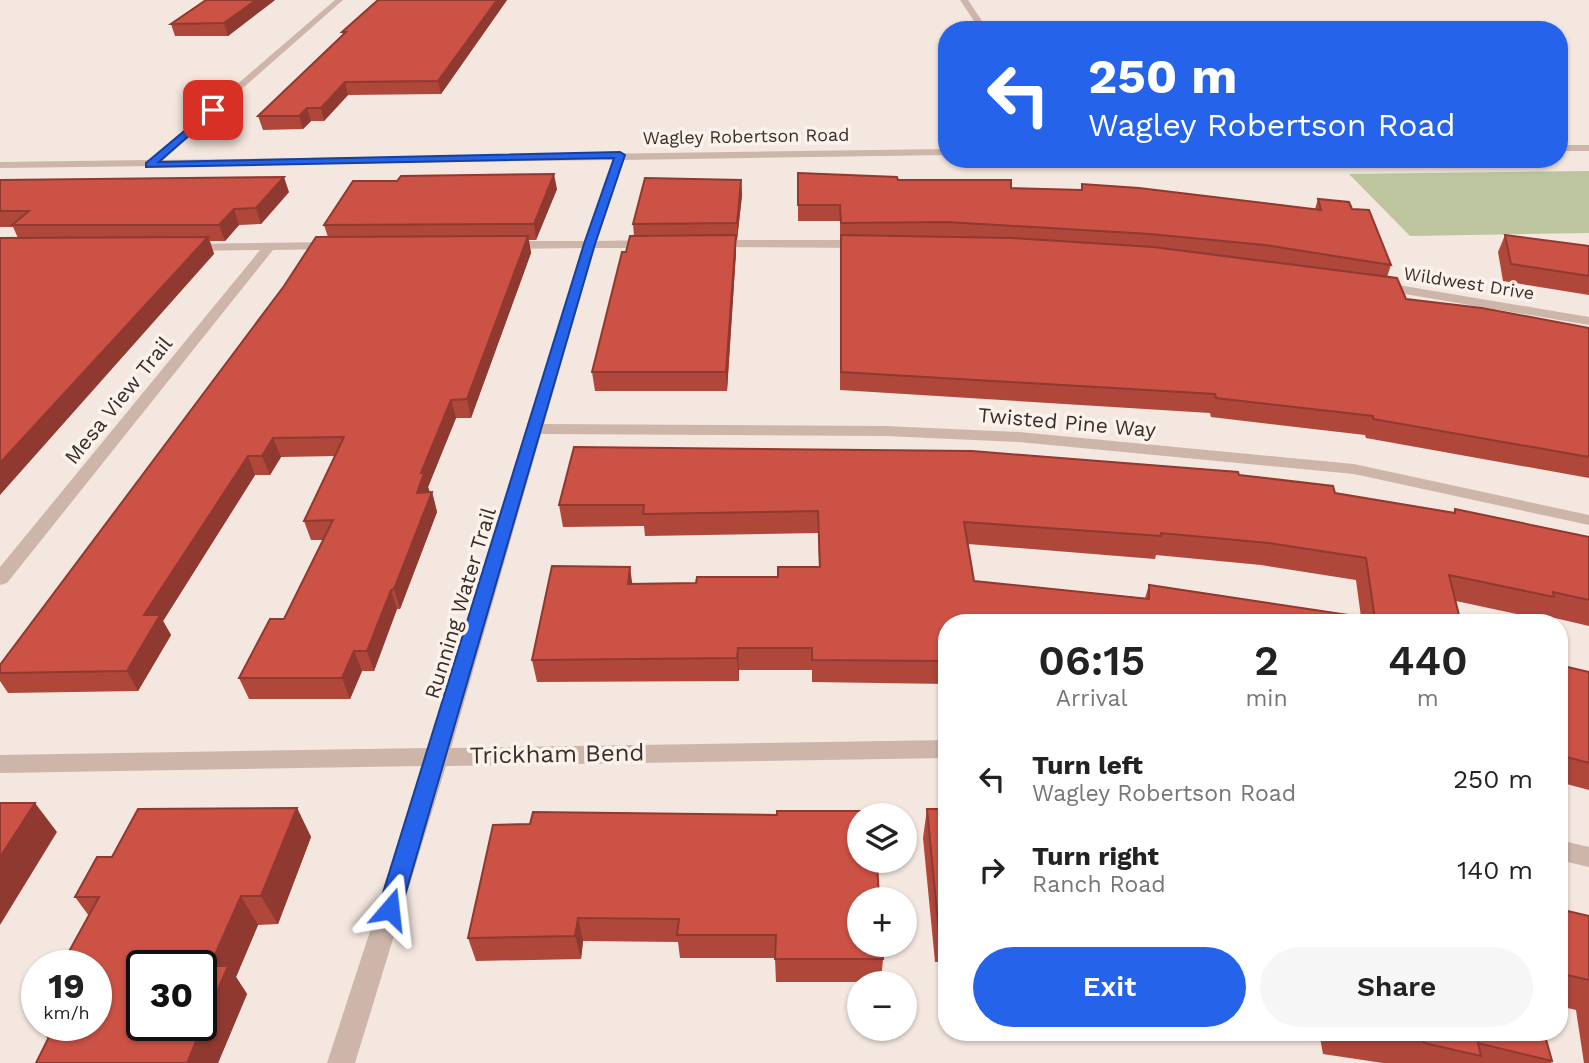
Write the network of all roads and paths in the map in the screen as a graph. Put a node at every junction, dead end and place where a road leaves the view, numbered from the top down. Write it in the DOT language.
graph roads {
  1 [pos="340,0"];
  2 [pos="964,0"];
  3 [pos="978,21"];
  4 [pos="1568,148"];
  5 [pos="1589,148"];
  6 [pos="938,152"];
  7 [pos="620,155"];
  8 [pos="0,165"];
  9 [pos="149,165"];
  10 [pos="589,244"];
  11 [pos="671,244"];
  12 [pos="699,244"];
  13 [pos="877,244"];
  14 [pos="492,245"];
  15 [pos="270,246"];
  16 [pos="339,246"];
  17 [pos="175,247"];
  18 [pos="1365,284"];
  19 [pos="1589,321"];
  20 [pos="535,429"];
  21 [pos="1589,520"];
  22 [pos="0,579"];
  23 [pos="938,749"];
  24 [pos="438,755"];
  25 [pos="0,765"];
  26 [pos="1568,852"];
  27 [pos="1589,857"];
  28 [pos="341,1063"];
  1 -- 9 [label="street"];
  2 -- 3 [label="street"];
  4 -- 5 [label="street"];
  6 -- 7 [label="street, Wagley Robertson Road"];
  7 -- 9 [label="street, Wagley Robertson Road"];
  7 -- 10 [label="street, Running Water Trail"];
  8 -- 9 [label="street, Wagley Robertson Road"];
  10 -- 11 [label="street"];
  10 -- 14 [label="street"];
  10 -- 20 [label="street, Running Water Trail"];
  12 -- 13 [label="street"];
  15 -- 16 [label="street"];
  15 -- 17 [label="street"];
  15 -- 22 [label="street, Mesa View Trail"];
  18 -- 19 [label="street, Wildwest Drive"];
  20 -- 21 [label="street, Twisted Pine Way"];
  20 -- 24 [label="street, Running Water Trail"];
  23 -- 24 [label="street, Trickham Bend"];
  24 -- 25 [label="street, Trickham Bend"];
  24 -- 28 [label="street, Running Water Trail"];
  26 -- 27 [label="street"];
}
